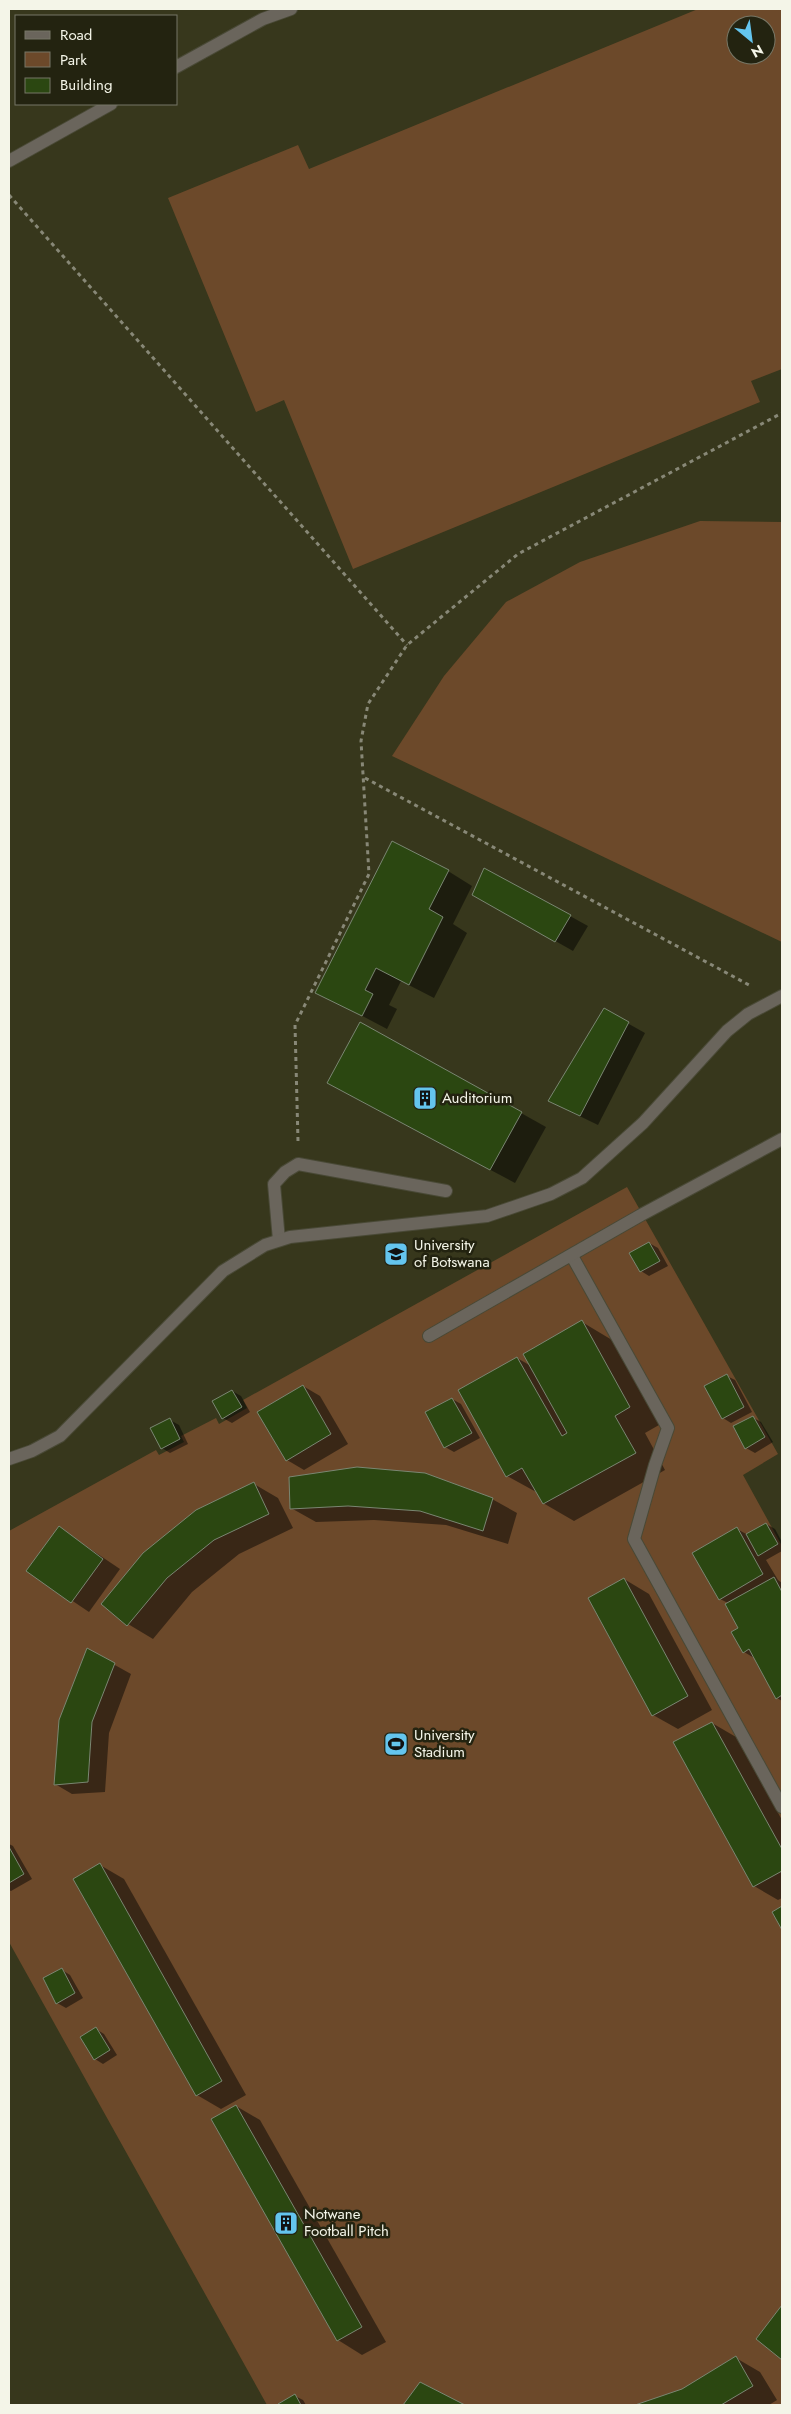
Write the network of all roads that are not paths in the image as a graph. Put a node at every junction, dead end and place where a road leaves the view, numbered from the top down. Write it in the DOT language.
graph roads {
  1 [pos="291,9"];
  2 [pos="178,67"];
  3 [pos="109,105"];
  4 [pos="9,161"];
  5 [pos="778,998"];
  6 [pos="782,1139"];
  7 [pos="446,1191"];
  8 [pos="278,1240"];
  9 [pos="572,1256"];
  10 [pos="429,1336"];
  11 [pos="9,1459"];
  12 [pos="782,1807"];
  1 -- 2 [label="street"];
  3 -- 4 [label="street"];
  5 -- 8 [label="street"];
  6 -- 9 [label="street"];
  7 -- 8 [label="street"];
  8 -- 11 [label="street"];
  9 -- 10 [label="street"];
  9 -- 12 [label="street"];
}
